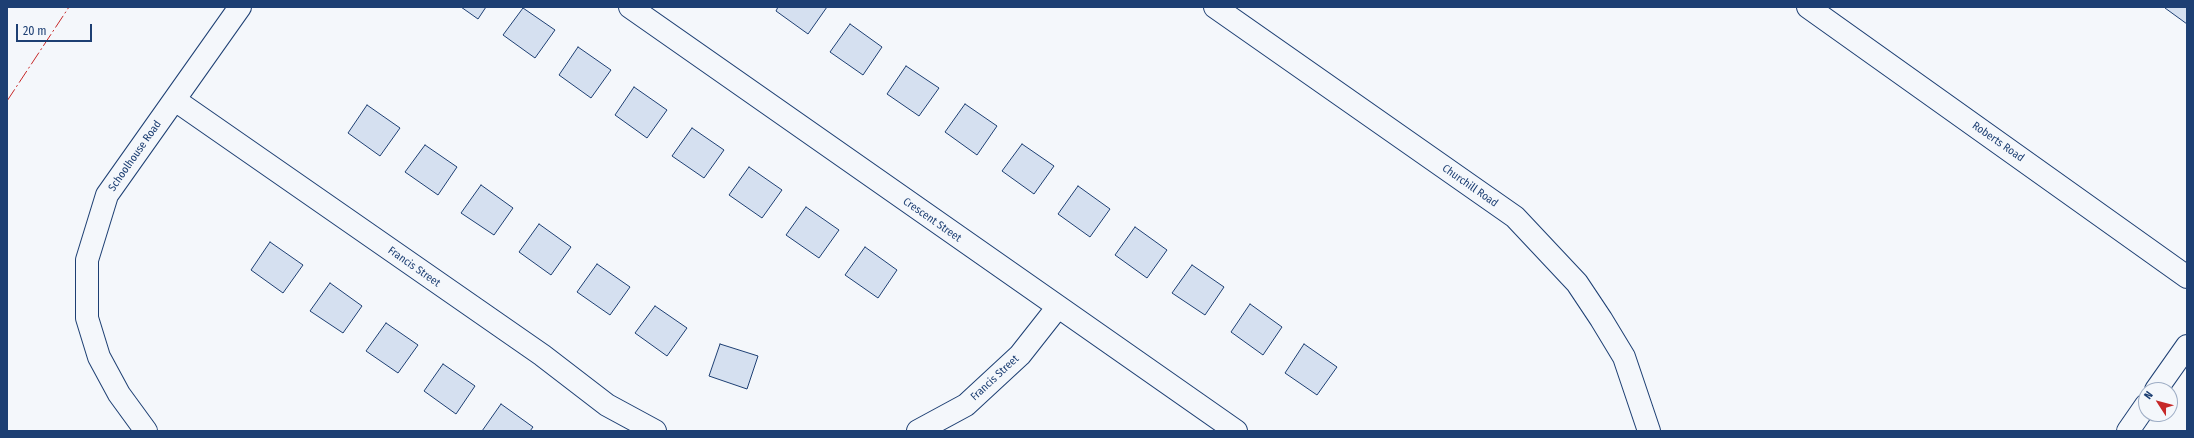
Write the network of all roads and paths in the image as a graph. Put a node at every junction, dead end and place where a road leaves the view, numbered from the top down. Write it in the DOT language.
graph roads {
  1 [pos="240,7"];
  2 [pos="630,7"];
  3 [pos="1215,7"];
  4 [pos="1808,7"];
  5 [pos="1834,14"];
  6 [pos="175,100"];
  7 [pos="2187,277"];
  8 [pos="1057,308"];
  9 [pos="2187,346"];
  10 [pos="2162,382"];
  11 [pos="2138,417"];
  12 [pos="146,431"];
  13 [pos="655,431"];
  14 [pos="918,431"];
  15 [pos="1236,431"];
  16 [pos="1649,431"];
  17 [pos="2128,431"];
  1 -- 6 [label="street, Schoolhouse Road"];
  2 -- 8 [label="street, Crescent Street"];
  3 -- 16 [label="street, Churchill Road"];
  4 -- 5 [label="street, Roberts Road"];
  5 -- 7 [label="street, Roberts Road"];
  6 -- 12 [label="street, Schoolhouse Road"];
  6 -- 13 [label="street, Francis Street"];
  8 -- 14 [label="street, Francis Street"];
  8 -- 15 [label="street, Crescent Street"];
  9 -- 10 [label="street"];
  11 -- 17 [label="street"];
}
